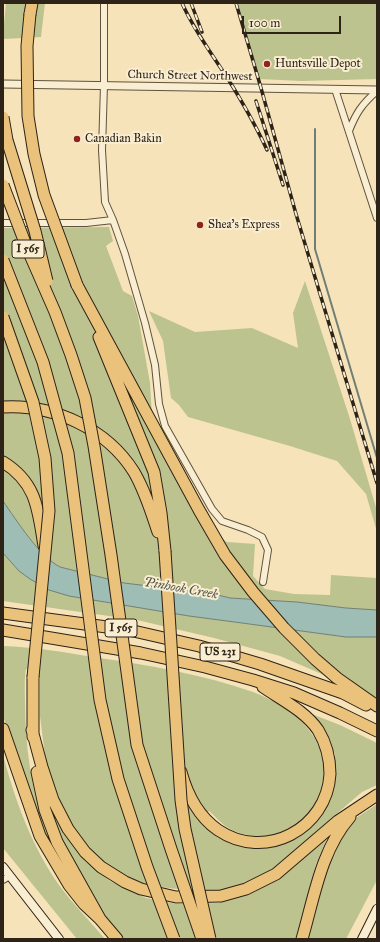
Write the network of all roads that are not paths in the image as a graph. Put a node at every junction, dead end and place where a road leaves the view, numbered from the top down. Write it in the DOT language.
graph roads {
  1 [pos="32,3"];
  2 [pos="104,3"];
  3 [pos="3,84"];
  4 [pos="104,85"];
  5 [pos="335,89"];
  6 [pos="377,90"];
  7 [pos="3,117"];
  8 [pos="349,131"];
  9 [pos="3,185"];
  10 [pos="377,218"];
  11 [pos="113,220"];
  12 [pos="3,223"];
  13 [pos="3,260"];
  14 [pos="77,285"];
  15 [pos="55,312"];
  16 [pos="3,317"];
  17 [pos="3,407"];
  18 [pos="3,462"];
  19 [pos="165,551"];
  20 [pos="45,555"];
  21 [pos="263,582"];
  22 [pos="3,613"];
  23 [pos="3,630"];
  24 [pos="3,634"];
  25 [pos="19,634"];
  26 [pos="253,680"];
  27 [pos="377,706"];
  28 [pos="377,711"];
  29 [pos="3,729"];
  30 [pos="32,730"];
  31 [pos="377,731"];
  32 [pos="177,756"];
  33 [pos="377,795"];
  34 [pos="358,807"];
  35 [pos="3,867"];
  36 [pos="6,878"];
  37 [pos="377,909"];
  38 [pos="100,919"];
  39 [pos="59,939"];
  40 [pos="117,939"];
  41 [pos="174,939"];
  42 [pos="202,939"];
  43 [pos="210,939"];
  44 [pos="302,939"];
  45 [pos="362,939"];
  1 -- 14 [label="highway, bridge"];
  2 -- 4 [label="street"];
  3 -- 4 [label="street, Church Street Northwest"];
  4 -- 5 [label="street, Church Street Northwest"];
  4 -- 11 [label="street"];
  5 -- 6 [label="street, Church Street Northwest"];
  5 -- 8 [label="street"];
  6 -- 8 [label="street"];
  7 -- 15 [label="highway, bridge"];
  8 -- 10 [label="street"];
  9 -- 15 [label="highway, I 565, bridge"];
  11 -- 12 [label="street"];
  11 -- 21 [label="street"];
  13 -- 41 [label="highway, I 565, bridge"];
  14 -- 19 [label="highway"];
  14 -- 27 [label="highway"];
  15 -- 42 [label="highway, I 565, bridge"];
  16 -- 20 [label="highway, bridge"];
  17 -- 19 [label="highway, bridge"];
  18 -- 20 [label="highway, bridge"];
  19 -- 32 [label="highway, bridge"];
  20 -- 30 [label="highway, bridge"];
  22 -- 28 [label="highway, US 231"];
  23 -- 25 [label="highway, US 231"];
  24 -- 25 [label="highway"];
  25 -- 26 [label="highway, US 231"];
  26 -- 31 [label="highway, US 231"];
  26 -- 32 [label="highway, bridge"];
  29 -- 38 [label="highway"];
  30 -- 34 [label="highway"];
  30 -- 38 [label="highway"];
  32 -- 43 [label="highway, bridge"];
  33 -- 34 [label="highway"];
  34 -- 44 [label="highway"];
  35 -- 36 [label="main road"];
  36 -- 39 [label="main road"];
  37 -- 45 [label="main road"];
  38 -- 40 [label="highway"];
}
